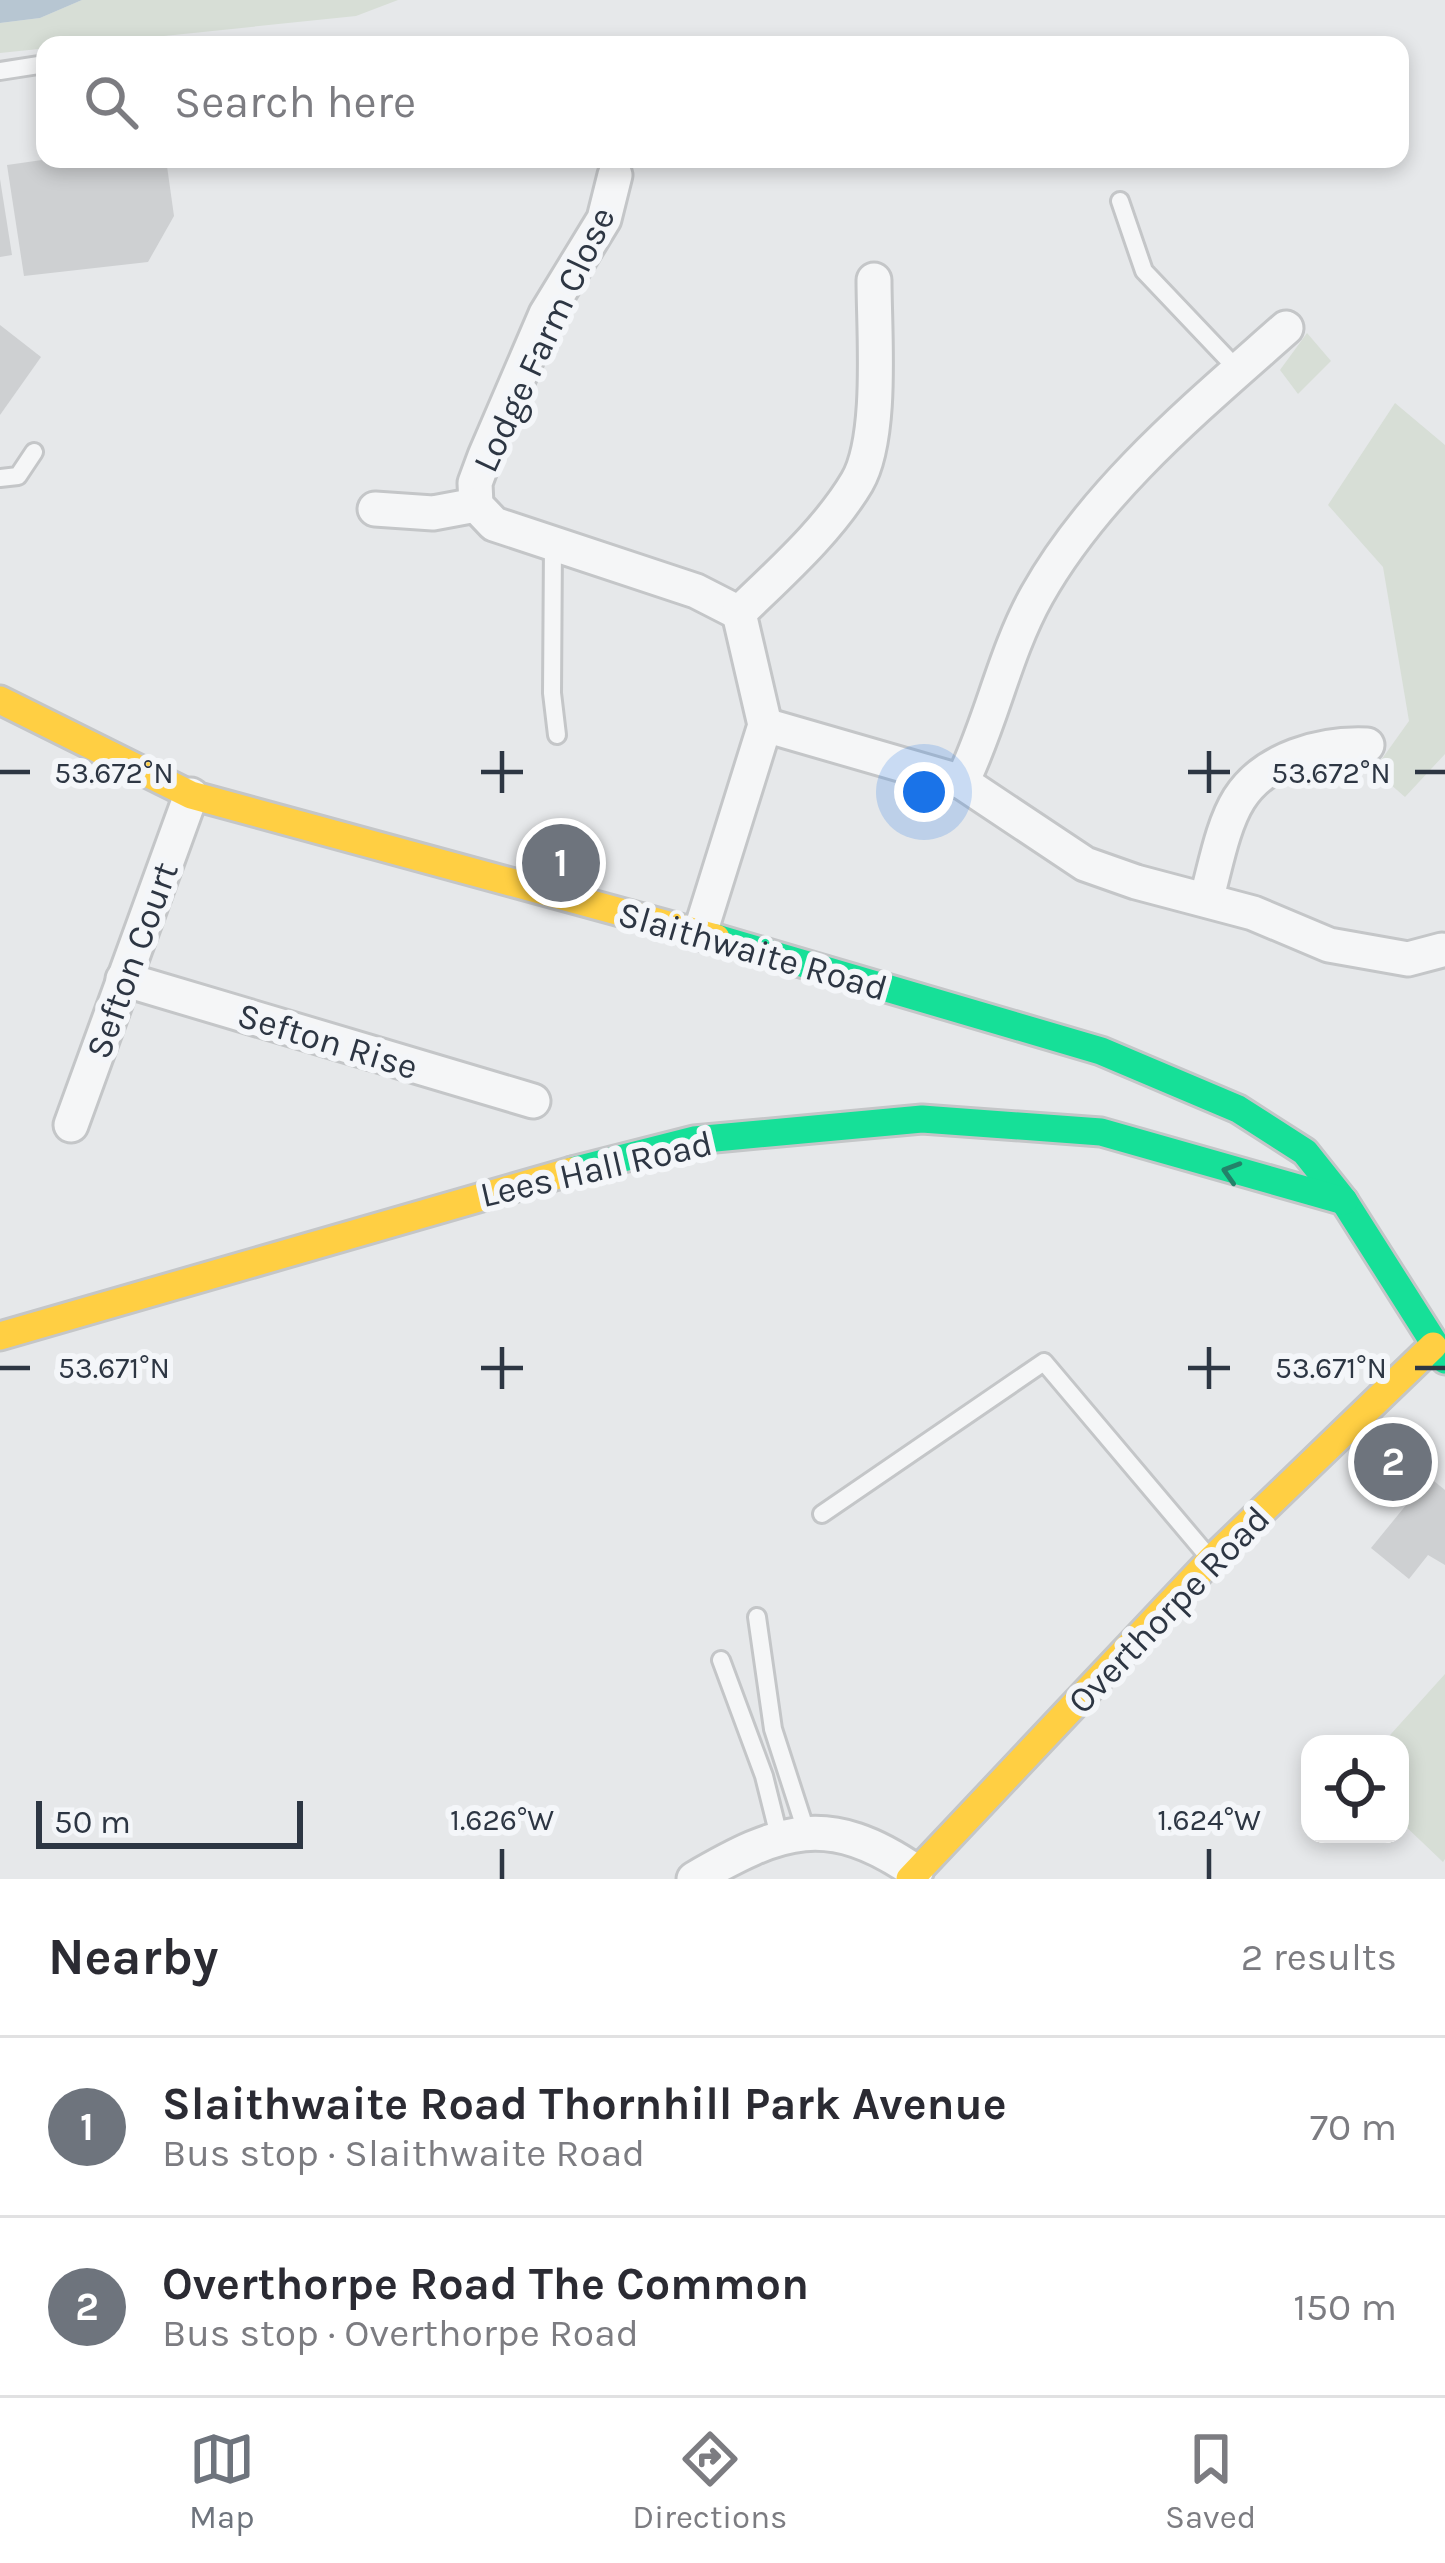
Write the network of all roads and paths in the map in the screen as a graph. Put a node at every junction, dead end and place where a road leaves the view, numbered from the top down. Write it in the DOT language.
graph roads {
  1 [pos="36,65"];
  2 [pos="0,71"];
  3 [pos="615,175"];
  4 [pos="1120,201"];
  5 [pos="874,280"];
  6 [pos="1286,328"];
  7 [pos="1238,370"];
  8 [pos="34,452"];
  9 [pos="0,478"];
  10 [pos="476,505"];
  11 [pos="375,509"];
  12 [pos="554,544"];
  13 [pos="739,613"];
  14 [pos="0,700"];
  15 [pos="765,725"];
  16 [pos="557,735"];
  17 [pos="1367,745"];
  18 [pos="962,782"];
  19 [pos="190,795"];
  20 [pos="1206,900"];
  21 [pos="700,933"];
  22 [pos="1442,950"];
  23 [pos="123,979"];
  24 [pos="533,1101"];
  25 [pos="71,1125"];
  26 [pos="1344,1201"];
  27 [pos="0,1336"];
  28 [pos="1441,1346"];
  29 [pos="821,1514"];
  30 [pos="1211,1560"];
  31 [pos="757,1617"];
  32 [pos="722,1660"];
  33 [pos="793,1835"];
  34 [pos="913,1876"];
  35 [pos="694,1879"];
  1 -- 2 [label="lane"];
  3 -- 10 [label="street, Lodge Farm Close"];
  4 -- 7 [label="lane"];
  5 -- 13 [label="street"];
  6 -- 7 [label="street"];
  7 -- 18 [label="street"];
  8 -- 9 [label="lane"];
  10 -- 11 [label="street, Lodge Farm Close"];
  10 -- 12 [label="street, Lodge Farm Close"];
  12 -- 13 [label="street, Lodge Farm Close"];
  12 -- 16 [label="lane"];
  13 -- 15 [label="street"];
  14 -- 19 [label="street, Slaithwaite Road"];
  15 -- 18 [label="street"];
  15 -- 21 [label="street"];
  17 -- 20 [label="street"];
  18 -- 20 [label="street"];
  19 -- 21 [label="street, Slaithwaite Road"];
  19 -- 23 [label="street, Sefton Court"];
  20 -- 22 [label="street"];
  21 -- 26 [label="street, Slaithwaite Road"];
  23 -- 24 [label="street, Sefton Rise"];
  23 -- 25 [label="street, Sefton Court"];
  26 -- 27 [label="street, Lees Hall Road, one-way"];
  26 -- 28 [label="street, Slaithwaite Road"];
  28 -- 30 [label="street, Overthorpe Road"];
  29 -- 30 [label="lane"];
  30 -- 34 [label="street, Overthorpe Road"];
  31 -- 33 [label="lane"];
  32 -- 33 [label="lane"];
  33 -- 34 [label="street"];
  33 -- 35 [label="street"];
}
